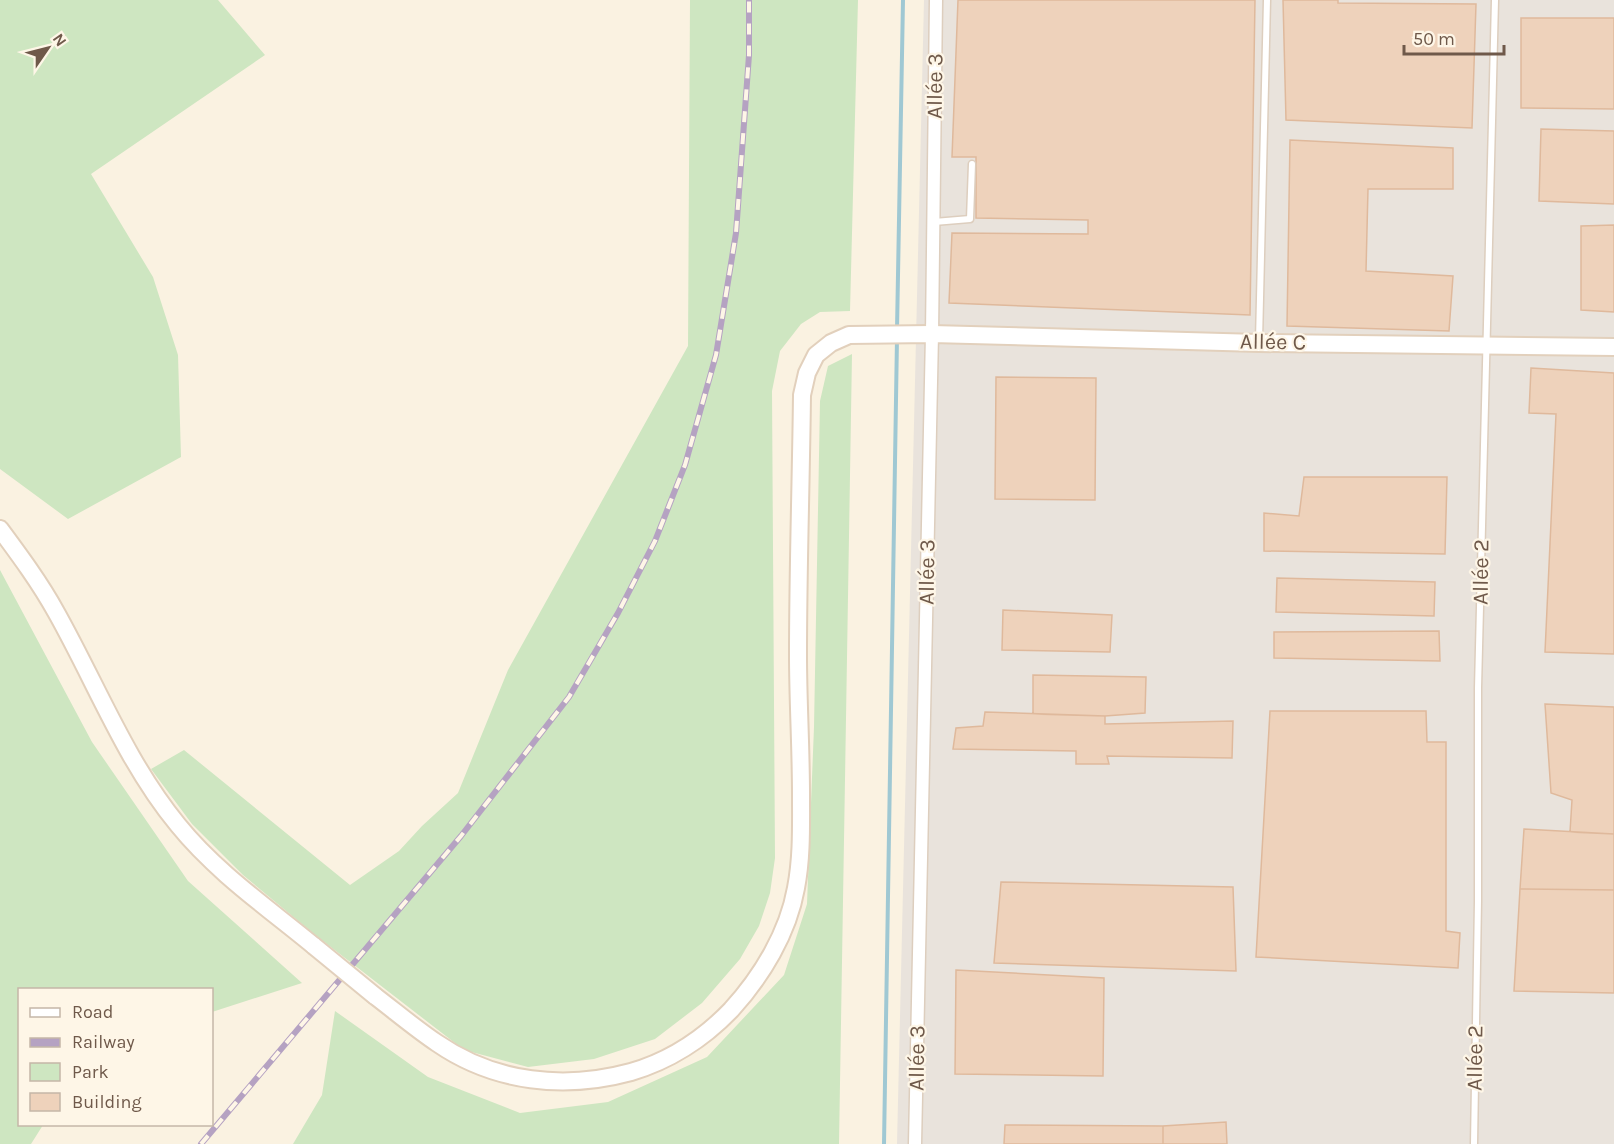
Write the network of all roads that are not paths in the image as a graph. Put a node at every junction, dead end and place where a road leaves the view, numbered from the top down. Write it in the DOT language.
graph roads {
  1 [pos="936,0"];
  2 [pos="1267,0"];
  3 [pos="1495,0"];
  4 [pos="972,164"];
  5 [pos="933,222"];
  6 [pos="927,334"];
  7 [pos="1259,343"];
  8 [pos="1486,344"];
  9 [pos="1614,347"];
  10 [pos="0,529"];
  11 [pos="915,1144"];
  12 [pos="1474,1144"];
  1 -- 5 [label="street, Allée 3"];
  2 -- 7 [label="lane"];
  3 -- 8 [label="lane, Allée 2"];
  4 -- 5 [label="lane"];
  5 -- 6 [label="street, Allée 3"];
  6 -- 7 [label="street, Allée C"];
  6 -- 10 [label="street, Allée C, bridge"];
  6 -- 11 [label="street, Allée 3"];
  7 -- 8 [label="street, Allée C"];
  8 -- 9 [label="street, Allée C"];
  8 -- 12 [label="lane, Allée 2"];
}
